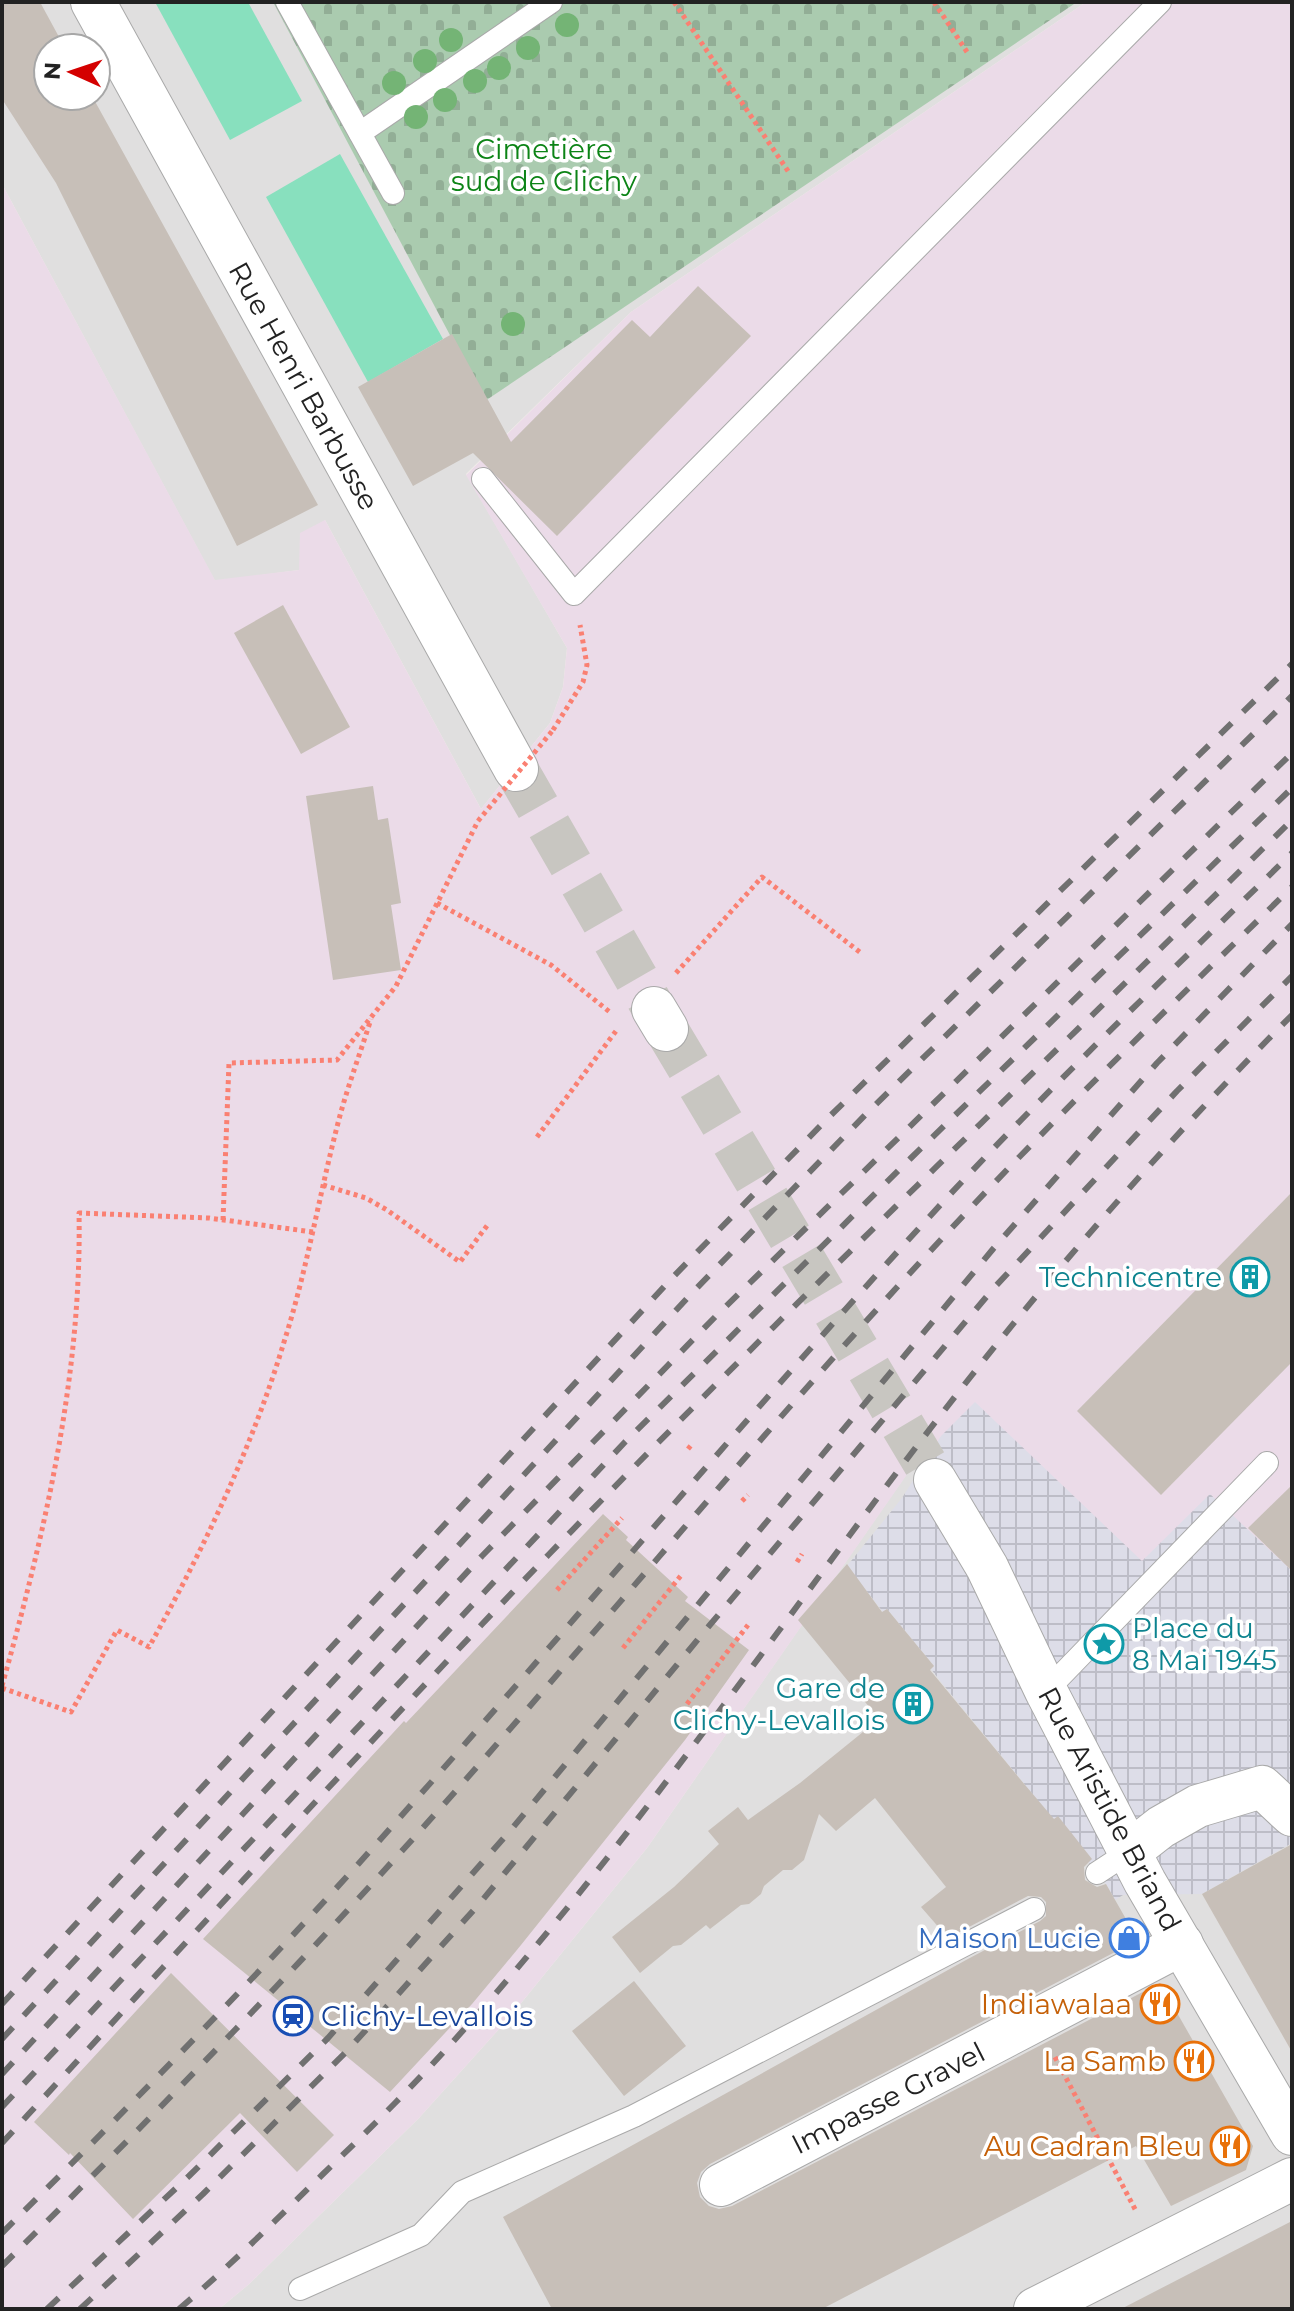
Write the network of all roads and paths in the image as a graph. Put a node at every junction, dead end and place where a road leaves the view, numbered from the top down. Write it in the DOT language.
graph roads {
  1 [pos="93,2"];
  2 [pos="287,2"];
  3 [pos="551,2"];
  4 [pos="674,2"];
  5 [pos="934,2"];
  6 [pos="1160,2"];
  7 [pos="967,52"];
  8 [pos="360,133"];
  9 [pos="790,174"];
  10 [pos="393,193"];
  11 [pos="483,479"];
  12 [pos="574,594"];
  13 [pos="516,769"];
  14 [pos="437,903"];
  15 [pos="861,953"];
  16 [pos="646,1011"];
  17 [pos="371,1019"];
  18 [pos="537,1137"];
  19 [pos="323,1185"];
  20 [pos="223,1220"];
  21 [pos="489,1223"];
  22 [pos="313,1232"];
  23 [pos="693,1443"];
  24 [pos="688,1449"];
  25 [pos="1267,1463"];
  26 [pos="935,1480"];
  27 [pos="748,1495"];
  28 [pos="742,1501"];
  29 [pos="622,1518"];
  30 [pos="802,1554"];
  31 [pos="797,1562"];
  32 [pos="683,1573"];
  33 [pos="557,1590"];
  34 [pos="748,1625"];
  35 [pos="623,1648"];
  36 [pos="2,1687"];
  37 [pos="1046,1691"];
  38 [pos="687,1704"];
  39 [pos="1292,1815"];
  40 [pos="1113,1862"];
  41 [pos="1034,1909"];
  42 [pos="1182,1944"];
  43 [pos="1036,2021"];
  44 [pos="1292,2134"];
  45 [pos="1292,2179"];
  46 [pos="721,2185"];
  47 [pos="1156,2247"];
  48 [pos="300,2289"];
  49 [pos="1035,2309"];
  1 -- 13 [label="street, Rue Henri Barbusse"];
  2 -- 8 [label="lane"];
  3 -- 8 [label="lane"];
  4 -- 9 [label="path"];
  5 -- 7 [label="path"];
  6 -- 12 [label="lane"];
  8 -- 10 [label="lane"];
  11 -- 12 [label="lane"];
  12 -- 14 [label="path, bridge"];
  14 -- 16 [label="path"];
  14 -- 17 [label="path"];
  15 -- 16 [label="path"];
  16 -- 18 [label="path"];
  17 -- 19 [label="path"];
  17 -- 20 [label="path"];
  19 -- 21 [label="path"];
  19 -- 22 [label="path"];
  20 -- 22 [label="path"];
  20 -- 36 [label="path"];
  22 -- 36 [label="path"];
  23 -- 24 [label="path"];
  25 -- 37 [label="lane"];
  26 -- 37 [label="street, Rue Aristide Briand"];
  27 -- 28 [label="path"];
  29 -- 33 [label="path"];
  30 -- 31 [label="path"];
  32 -- 35 [label="path"];
  34 -- 38 [label="path"];
  37 -- 40 [label="street, Rue Aristide Briand"];
  39 -- 40 [label="street"];
  40 -- 42 [label="street, Rue Aristide Briand"];
  41 -- 48 [label="lane"];
  42 -- 43 [label="street, Impasse Gravel"];
  42 -- 44 [label="street, Rue Aristide Briand"];
  43 -- 46 [label="street, Impasse Gravel"];
  43 -- 47 [label="path"];
  45 -- 47 [label="street"];
  47 -- 49 [label="street"];
}
